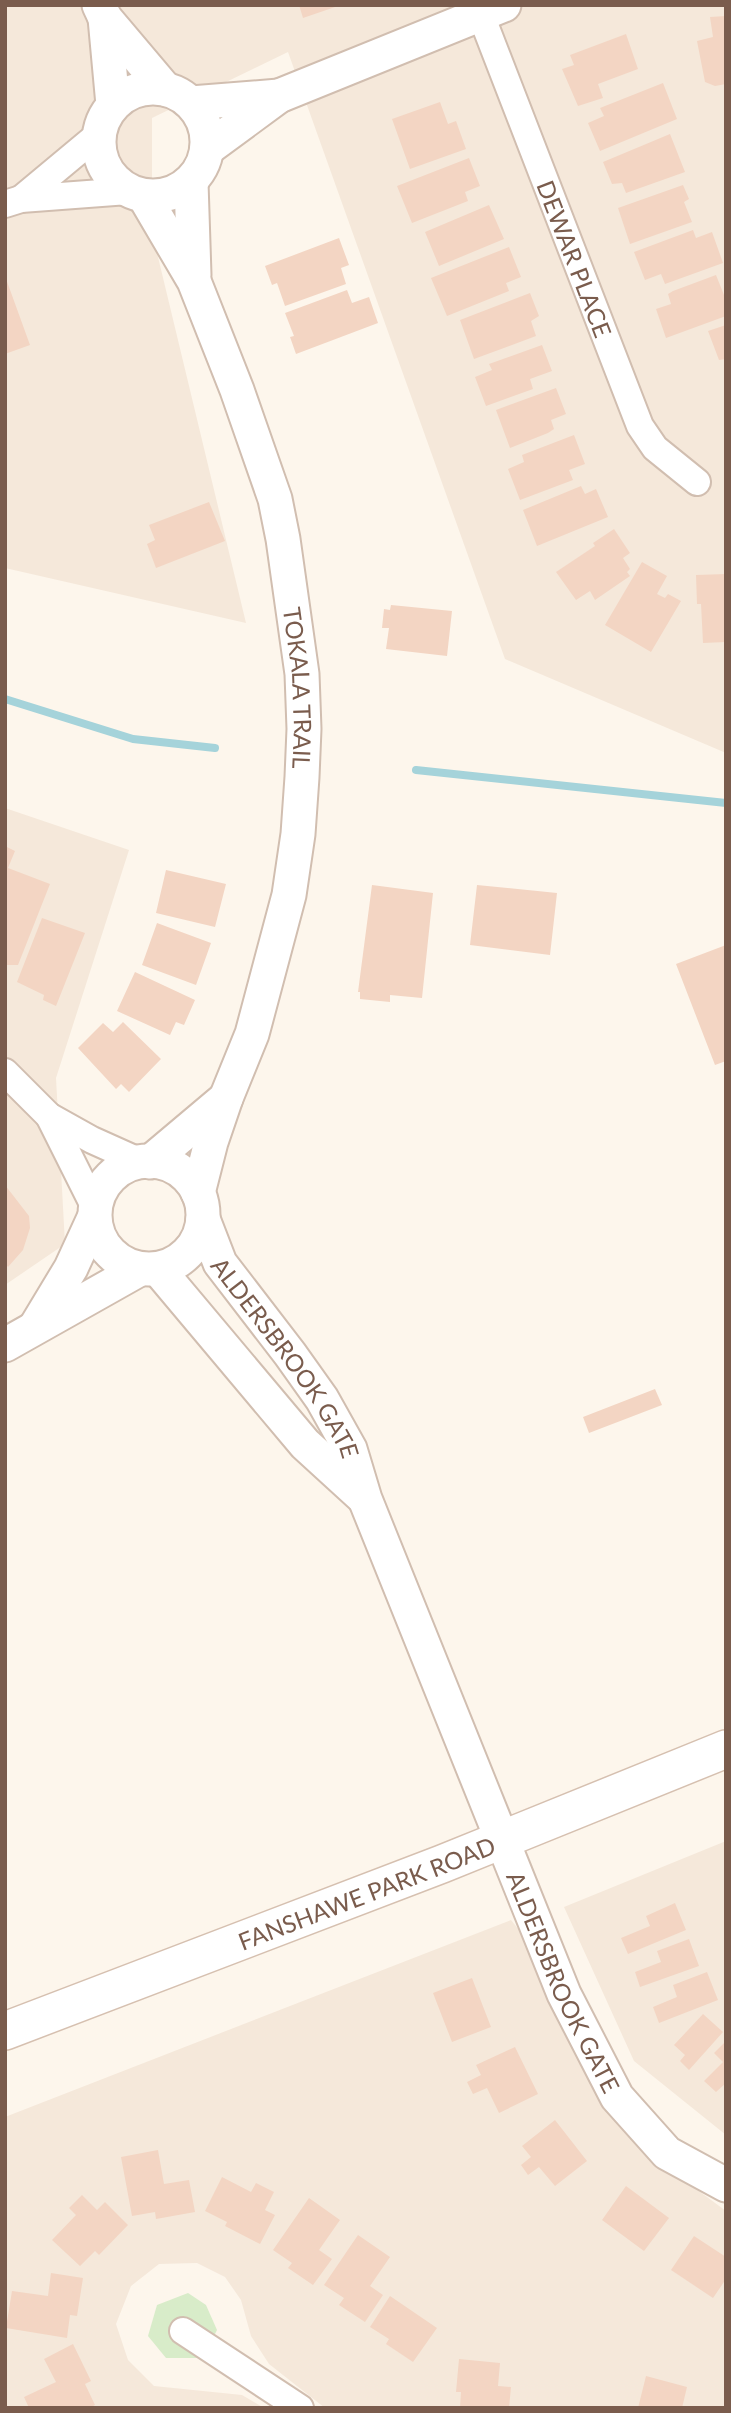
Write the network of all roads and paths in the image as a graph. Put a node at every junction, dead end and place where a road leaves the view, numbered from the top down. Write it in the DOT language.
graph roads {
  1 [pos="492,10"];
  2 [pos="102,11"];
  3 [pos="178,96"];
  4 [pos="279,96"];
  5 [pos="106,119"];
  6 [pos="207,149"];
  7 [pos="191,182"];
  8 [pos="136,193"];
  9 [pos="13,201"];
  10 [pos="194,281"];
  11 [pos="696,482"];
  12 [pos="5,1072"];
  13 [pos="226,1098"];
  14 [pos="49,1116"];
  15 [pos="145,1162"];
  16 [pos="200,1206"];
  17 [pos="94,1213"];
  18 [pos="149,1269"];
  19 [pos="34,1328"];
  20 [pos="5,1345"];
  21 [pos="365,1499"];
  22 [pos="726,1749"];
  23 [pos="502,1840"];
  24 [pos="5,2031"];
  25 [pos="726,2185"];
  26 [pos="183,2331"];
  27 [pos="300,2408"];
  1 -- 4 [label="street"];
  1 -- 11 [label="street, DEWAR PLACE"];
  2 -- 3 [label="street"];
  2 -- 5 [label="street"];
  3 -- 4 [label="street"];
  3 -- 5 [label="street"];
  3 -- 6 [label="street"];
  4 -- 6 [label="street"];
  5 -- 8 [label="street"];
  5 -- 9 [label="street"];
  6 -- 7 [label="street"];
  7 -- 8 [label="street"];
  7 -- 10 [label="street, TOKALA TRAIL"];
  8 -- 9 [label="street"];
  8 -- 10 [label="street, TOKALA TRAIL"];
  10 -- 13 [label="street, TOKALA TRAIL"];
  12 -- 14 [label="street"];
  13 -- 15 [label="street, TOKALA TRAIL"];
  13 -- 16 [label="street, TOKALA TRAIL"];
  14 -- 15 [label="street"];
  14 -- 17 [label="street"];
  15 -- 16 [label="street"];
  15 -- 17 [label="street"];
  16 -- 18 [label="street"];
  16 -- 21 [label="street, ALDERSBROOK GATE"];
  17 -- 18 [label="street"];
  17 -- 19 [label="street"];
  18 -- 19 [label="street"];
  18 -- 21 [label="street, ALDERSBROOK GATE"];
  19 -- 20 [label="street"];
  21 -- 23 [label="street, ALDERSBROOK GATE"];
  22 -- 23 [label="main road, FANSHAWE PARK ROAD"];
  23 -- 24 [label="main road, FANSHAWE PARK ROAD"];
  23 -- 25 [label="street, ALDERSBROOK GATE"];
  26 -- 27 [label="street"];
}
